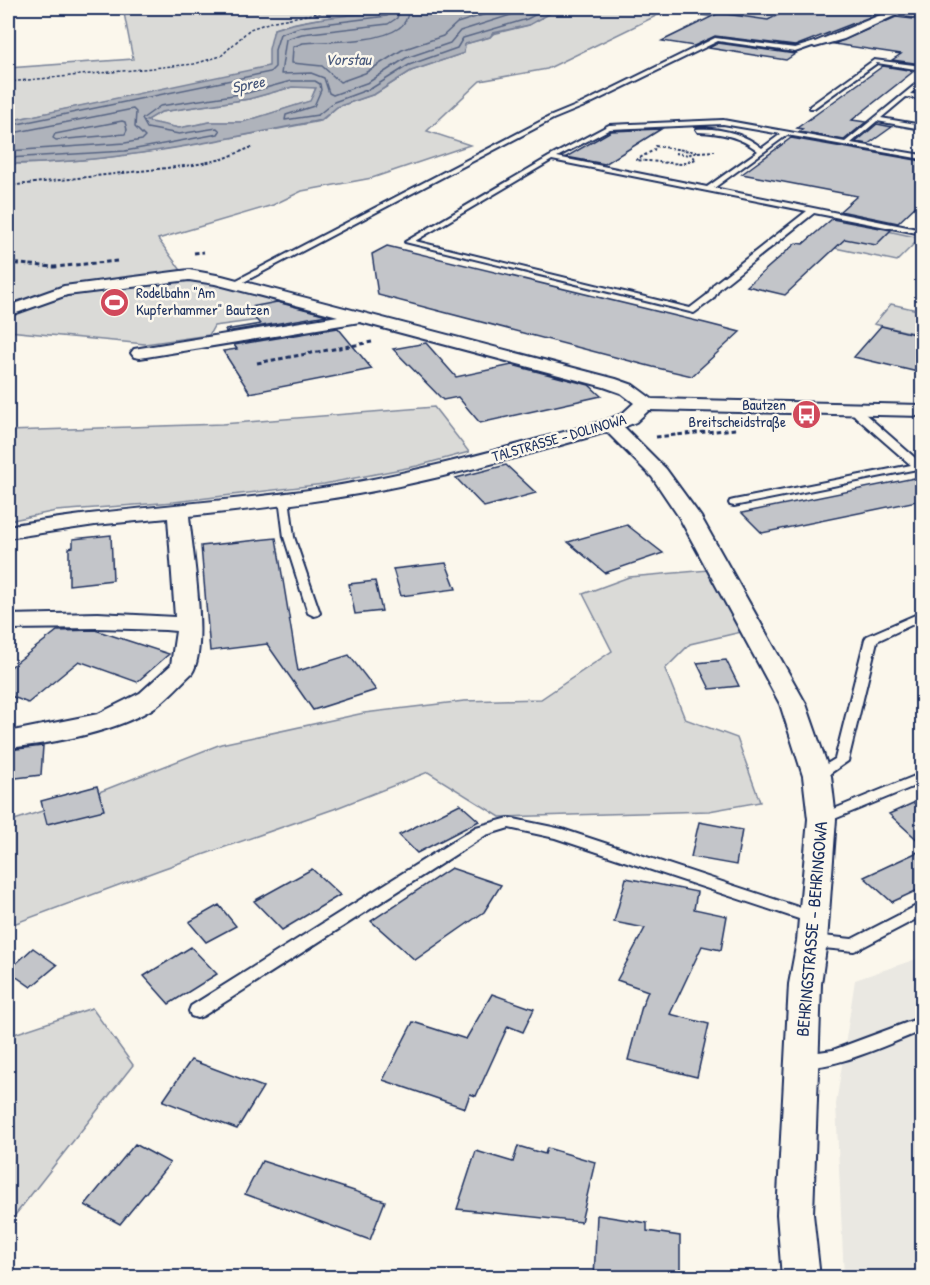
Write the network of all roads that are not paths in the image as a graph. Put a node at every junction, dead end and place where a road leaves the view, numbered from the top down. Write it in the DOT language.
graph roads {
  1 [pos="922,15"];
  2 [pos="815,44"];
  3 [pos="922,68"];
  4 [pos="922,81"];
  5 [pos="906,95"];
  6 [pos="922,97"];
  7 [pos="812,107"];
  8 [pos="876,119"];
  9 [pos="637,126"];
  10 [pos="922,127"];
  11 [pos="786,133"];
  12 [pos="846,144"];
  13 [pos="762,151"];
  14 [pos="922,157"];
  15 [pos="551,158"];
  16 [pos="706,189"];
  17 [pos="812,211"];
  18 [pos="922,232"];
  19 [pos="235,282"];
  20 [pos="8,311"];
  21 [pos="365,316"];
  22 [pos="140,353"];
  23 [pos="644,404"];
  24 [pos="853,408"];
  25 [pos="922,410"];
  26 [pos="611,425"];
  27 [pos="284,498"];
  28 [pos="734,503"];
  29 [pos="178,511"];
  30 [pos="8,532"];
  31 [pos="314,613"];
  32 [pos="922,616"];
  33 [pos="8,622"];
  34 [pos="187,625"];
  35 [pos="8,740"];
  36 [pos="817,777"];
  37 [pos="922,778"];
  38 [pos="822,819"];
  39 [pos="922,909"];
  40 [pos="813,930"];
  41 [pos="197,1011"];
  42 [pos="922,1024"];
  43 [pos="802,1060"];
  44 [pos="801,1278"];
  1 -- 2 [label="street"];
  2 -- 19 [label="lane"];
  3 -- 7 [label="lane"];
  4 -- 5 [label="lane"];
  5 -- 6 [label="lane"];
  5 -- 8 [label="lane"];
  8 -- 10 [label="lane"];
  8 -- 12 [label="lane"];
  9 -- 11 [label="lane"];
  9 -- 13 [label="lane"];
  9 -- 15 [label="lane"];
  11 -- 12 [label="lane"];
  11 -- 13 [label="lane"];
  12 -- 14 [label="lane"];
  13 -- 16 [label="lane"];
  15 -- 16 [label="lane"];
  15 -- 17 [label="lane"];
  16 -- 17 [label="lane"];
  17 -- 18 [label="lane"];
  19 -- 20 [label="street, TALSTRASSE - DOLINOWA"];
  19 -- 21 [label="street, TALSTRASSE - DOLINOWA"];
  21 -- 22 [label="street, TALSTRASSE - DOLINOWA"];
  21 -- 23 [label="street, TALSTRASSE - DOLINOWA"];
  23 -- 24 [label="street"];
  23 -- 26 [label="street, TALSTRASSE - DOLINOWA"];
  24 -- 25 [label="street"];
  24 -- 28 [label="lane"];
  26 -- 27 [label="street, TALSTRASSE - DOLINOWA"];
  26 -- 36 [label="street, BEHRINGSTRASSE - BEHRINGOWA"];
  27 -- 29 [label="street, TALSTRASSE - DOLINOWA"];
  27 -- 31 [label="lane"];
  29 -- 30 [label="street, TALSTRASSE - DOLINOWA"];
  29 -- 34 [label="street"];
  32 -- 36 [label="lane"];
  33 -- 34 [label="street"];
  34 -- 35 [label="street"];
  36 -- 38 [label="street, BEHRINGSTRASSE - BEHRINGOWA"];
  37 -- 38 [label="lane"];
  38 -- 40 [label="street, BEHRINGSTRASSE - BEHRINGOWA"];
  39 -- 40 [label="lane"];
  40 -- 41 [label="lane"];
  40 -- 43 [label="street, BEHRINGSTRASSE - BEHRINGOWA"];
  42 -- 43 [label="lane"];
  43 -- 44 [label="street, BEHRINGSTRASSE - BEHRINGOWA"];
}
